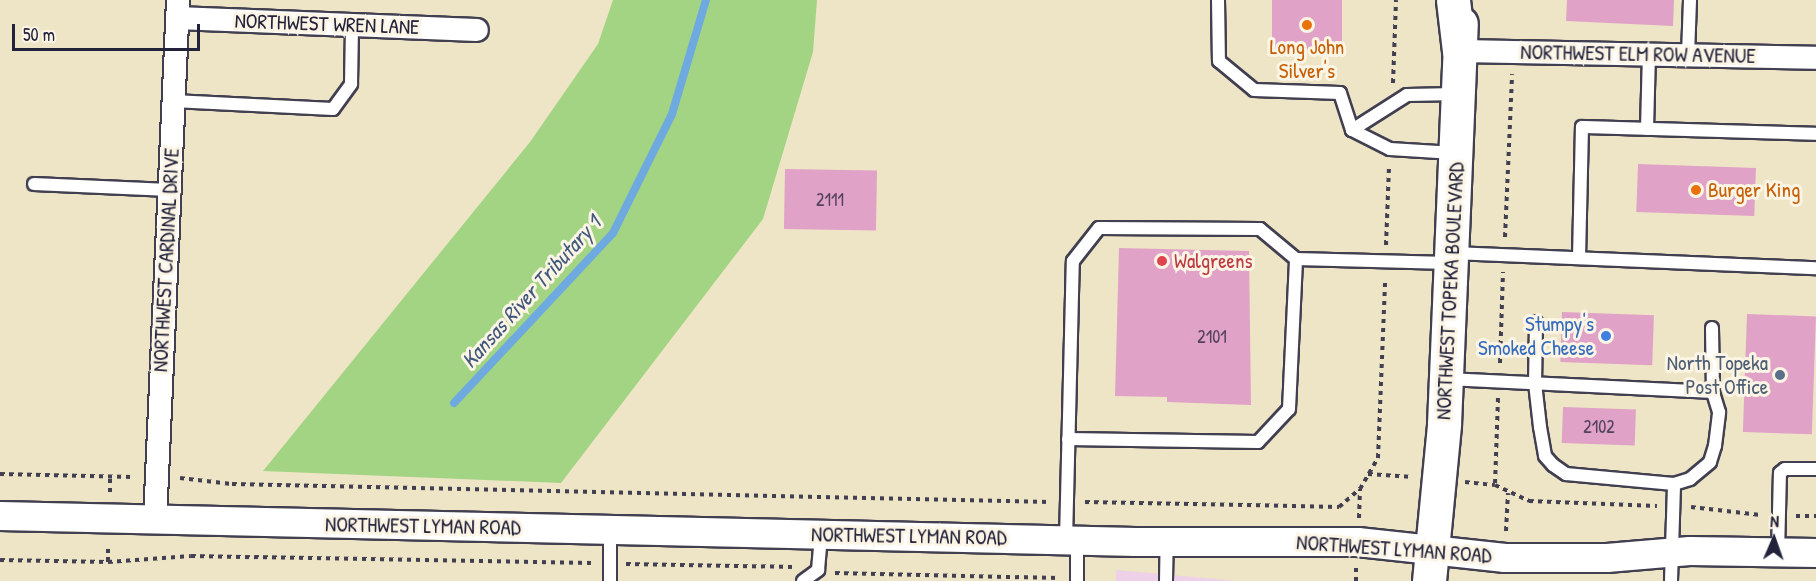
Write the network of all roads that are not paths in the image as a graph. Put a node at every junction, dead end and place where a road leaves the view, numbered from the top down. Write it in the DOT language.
graph roads {
  1 [pos="1218,0"];
  2 [pos="1453,0"];
  3 [pos="1462,0"];
  4 [pos="1690,0"];
  5 [pos="178,9"];
  6 [pos="352,25"];
  7 [pos="477,30"];
  8 [pos="1459,51"];
  9 [pos="1649,54"];
  10 [pos="1688,55"];
  11 [pos="1816,58"];
  12 [pos="1458,94"];
  13 [pos="173,101"];
  14 [pos="1647,129"];
  15 [pos="1352,130"];
  16 [pos="1816,134"];
  17 [pos="1456,154"];
  18 [pos="34,184"];
  19 [pos="169,190"];
  20 [pos="1451,258"];
  21 [pos="1579,258"];
  22 [pos="1296,259"];
  23 [pos="1816,268"];
  24 [pos="1536,322"];
  25 [pos="1712,328"];
  26 [pos="1446,379"];
  27 [pos="1535,382"];
  28 [pos="1713,392"];
  29 [pos="1068,439"];
  30 [pos="1816,469"];
  31 [pos="1674,484"];
  32 [pos="0,516"];
  33 [pos="155,521"];
  34 [pos="610,530"];
  35 [pos="821,534"];
  36 [pos="1071,540"];
  37 [pos="1167,542"];
  38 [pos="1671,552"];
  39 [pos="1778,552"];
  40 [pos="1816,553"];
  41 [pos="1431,565"];
  42 [pos="1077,580"];
  43 [pos="610,581"];
  44 [pos="802,581"];
  45 [pos="1167,581"];
  46 [pos="1671,581"];
  1 -- 15 [label="lane"];
  2 -- 8 [label="main road"];
  3 -- 8 [label="main road, NORTHWEST TOPEKA BOULEVARD"];
  4 -- 10 [label="lane"];
  5 -- 6 [label="street, NORTHWEST WREN LANE"];
  5 -- 13 [label="street, NORTHWEST CARDINAL DRIVE"];
  6 -- 7 [label="street, NORTHWEST WREN LANE"];
  6 -- 13 [label="lane"];
  8 -- 9 [label="street, NORTHWEST ELM ROW AVENUE"];
  8 -- 12 [label="main road, NORTHWEST TOPEKA BOULEVARD"];
  9 -- 10 [label="street, NORTHWEST ELM ROW AVENUE"];
  9 -- 14 [label="lane"];
  10 -- 11 [label="street, NORTHWEST ELM ROW AVENUE"];
  12 -- 15 [label="lane"];
  12 -- 17 [label="main road, NORTHWEST TOPEKA BOULEVARD"];
  13 -- 19 [label="street, NORTHWEST CARDINAL DRIVE"];
  14 -- 16 [label="lane"];
  14 -- 21 [label="lane"];
  15 -- 17 [label="lane"];
  17 -- 20 [label="main road, NORTHWEST TOPEKA BOULEVARD"];
  18 -- 19 [label="lane"];
  19 -- 33 [label="street, NORTHWEST CARDINAL DRIVE"];
  20 -- 21 [label="lane"];
  20 -- 22 [label="lane"];
  20 -- 26 [label="main road, NORTHWEST TOPEKA BOULEVARD"];
  21 -- 23 [label="lane"];
  22 -- 29 [label="lane"];
  22 -- 29 [label="lane"];
  24 -- 27 [label="lane"];
  25 -- 28 [label="lane"];
  26 -- 27 [label="lane"];
  26 -- 41 [label="main road, NORTHWEST TOPEKA BOULEVARD"];
  27 -- 28 [label="lane"];
  27 -- 31 [label="lane"];
  28 -- 31 [label="lane"];
  29 -- 36 [label="lane"];
  30 -- 39 [label="lane"];
  31 -- 38 [label="lane"];
  32 -- 33 [label="street, NORTHWEST LYMAN ROAD"];
  33 -- 34 [label="street, NORTHWEST LYMAN ROAD"];
  34 -- 35 [label="street, NORTHWEST LYMAN ROAD"];
  34 -- 43 [label="lane"];
  35 -- 36 [label="street, NORTHWEST LYMAN ROAD"];
  35 -- 44 [label="lane"];
  36 -- 37 [label="street, NORTHWEST LYMAN ROAD"];
  36 -- 42 [label="lane"];
  37 -- 41 [label="street, NORTHWEST LYMAN ROAD"];
  37 -- 45 [label="lane"];
  38 -- 39 [label="street, NORTHWEST LYMAN ROAD"];
  38 -- 41 [label="street, NORTHWEST LYMAN ROAD"];
  38 -- 46 [label="lane"];
  39 -- 40 [label="street, NORTHWEST LYMAN ROAD"];
}
